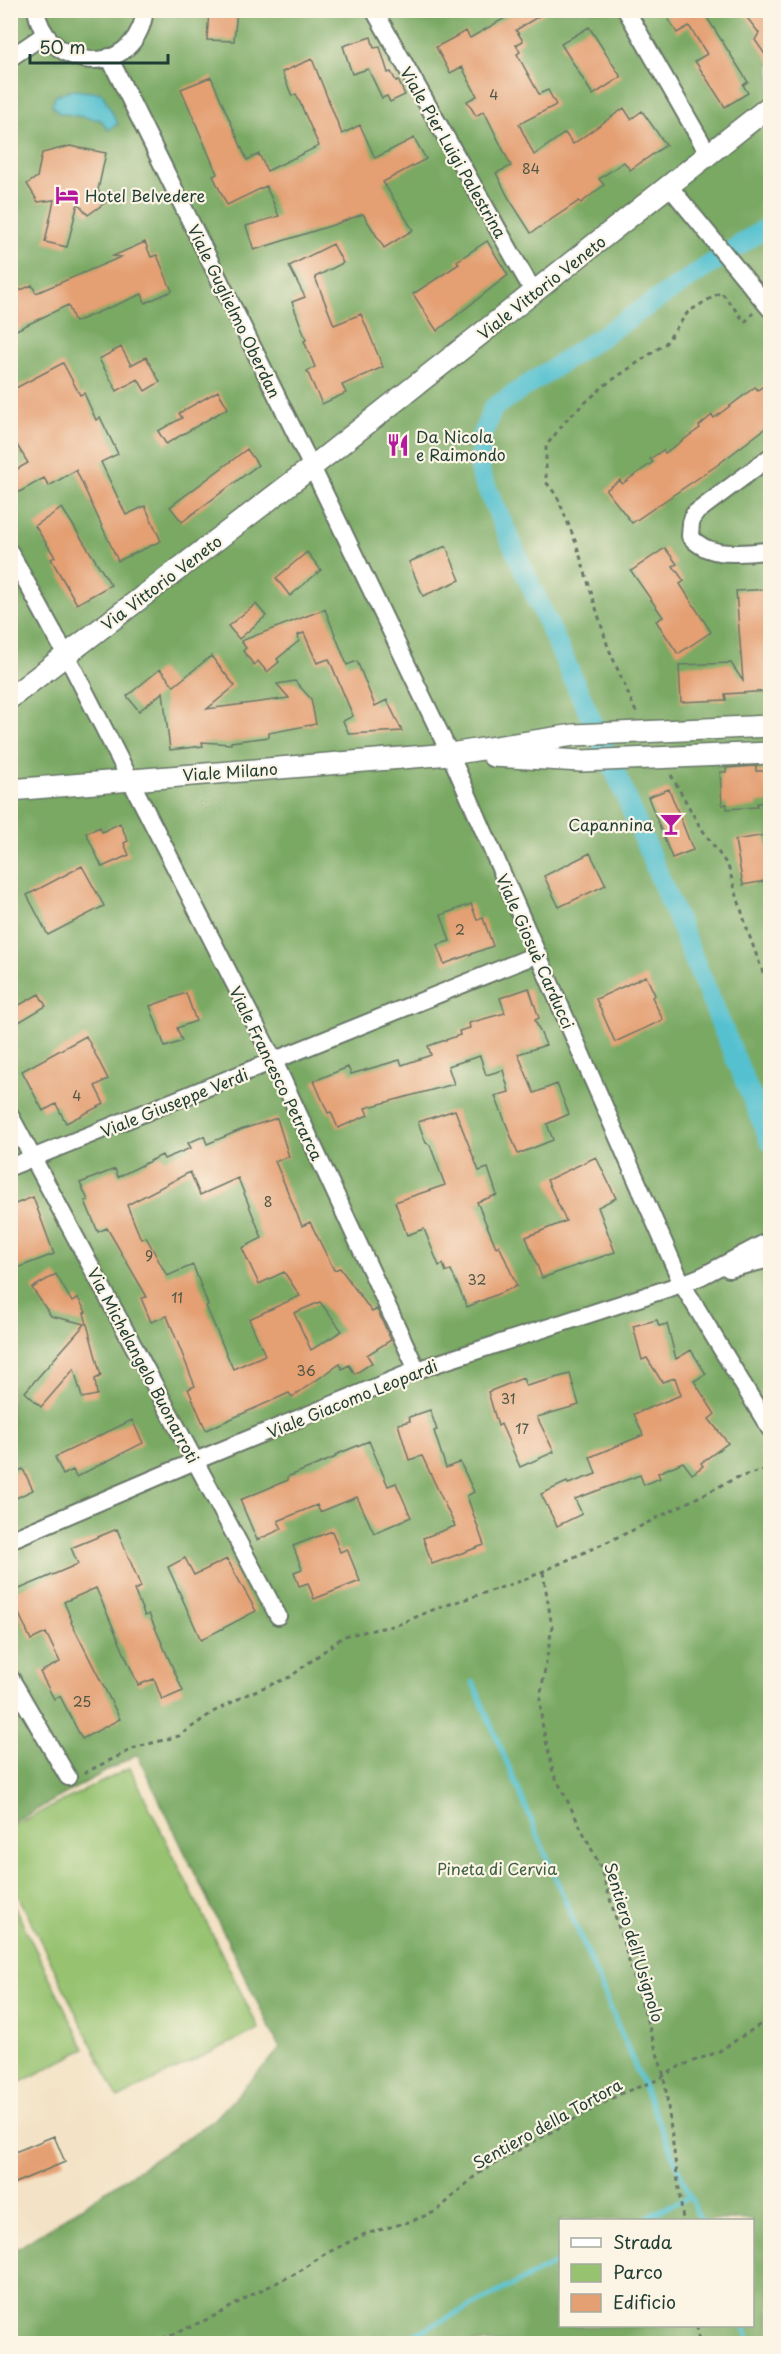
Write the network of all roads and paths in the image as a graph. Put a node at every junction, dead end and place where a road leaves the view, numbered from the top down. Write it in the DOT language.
graph roads {
  1 [pos="36,10"];
  2 [pos="145,10"];
  3 [pos="374,10"];
  4 [pos="626,10"];
  5 [pos="44,35"];
  6 [pos="109,57"];
  7 [pos="10,58"];
  8 [pos="771,106"];
  9 [pos="709,155"];
  10 [pos="669,186"];
  11 [pos="534,293"];
  12 [pos="768,306"];
  13 [pos="771,457"];
  14 [pos="312,467"];
  15 [pos="771,550"];
  16 [pos="10,552"];
  17 [pos="65,656"];
  18 [pos="10,698"];
  19 [pos="771,726"];
  20 [pos="647,732"];
  21 [pos="450,753"];
  22 [pos="771,753"];
  23 [pos="661,758"];
  24 [pos="130,779"];
  25 [pos="10,790"];
  26 [pos="538,954"];
  27 [pos="771,992"];
  28 [pos="274,1061"];
  29 [pos="10,1115"];
  30 [pos="33,1158"];
  31 [pos="10,1167"];
  32 [pos="771,1240"];
  33 [pos="771,1259"];
  34 [pos="702,1276"];
  35 [pos="682,1284"];
  36 [pos="417,1370"];
  37 [pos="771,1429"];
  38 [pos="195,1461"];
  39 [pos="771,1468"];
  40 [pos="10,1540"];
  41 [pos="543,1572"];
  42 [pos="278,1616"];
  43 [pos="10,1677"];
  44 [pos="68,1777"];
  45 [pos="771,2018"];
  46 [pos="664,2076"];
  47 [pos="683,2219"];
  48 [pos="697,2327"];
  49 [pos="145,2343"];
  50 [pos="699,2343"];
  1 -- 5 [label="street"];
  2 -- 6 [label="street"];
  3 -- 11 [label="street, Viale Pier Luigi Palestrina"];
  4 -- 9 [label="street"];
  5 -- 6 [label="street"];
  5 -- 7 [label="street"];
  6 -- 14 [label="street, Viale Guglielmo Oberdan"];
  8 -- 9 [label="street, Viale Vittorio Veneto"];
  9 -- 10 [label="street, Viale Vittorio Veneto"];
  10 -- 11 [label="street, Viale Vittorio Veneto"];
  10 -- 12 [label="street"];
  11 -- 14 [label="street, Viale Vittorio Veneto"];
  12 -- 20 [label="path"];
  13 -- 15 [label="street"];
  14 -- 17 [label="street, Via Vittorio Veneto"];
  14 -- 21 [label="street, Viale Giosuè Carducci"];
  16 -- 17 [label="street, Viale Francesco Petrarca"];
  17 -- 18 [label="street, Via Vittorio Veneto"];
  17 -- 24 [label="street, Viale Francesco Petrarca"];
  19 -- 20 [label="street, Viale Milano"];
  20 -- 21 [label="street, Viale Milano"];
  21 -- 23 [label="street, Viale Milano"];
  21 -- 24 [label="street, Viale Milano"];
  21 -- 26 [label="street, Viale Giosuè Carducci"];
  22 -- 23 [label="street, Viale Milano"];
  23 -- 27 [label="path"];
  24 -- 25 [label="street, Viale Milano"];
  24 -- 28 [label="street, Viale Francesco Petrarca"];
  26 -- 28 [label="street, Viale Giuseppe Verdi"];
  26 -- 35 [label="street, Viale Giosuè Carducci"];
  28 -- 30 [label="street, Viale Giuseppe Verdi"];
  28 -- 36 [label="street, Viale Francesco Petrarca"];
  29 -- 30 [label="street, Via Michelangelo Buonarroti"];
  30 -- 31 [label="street, Viale Giuseppe Verdi"];
  30 -- 38 [label="street, Via Michelangelo Buonarroti"];
  32 -- 34 [label="street, Viale Giacomo Leopardi"];
  33 -- 34 [label="street, Viale Giacomo Leopardi"];
  34 -- 35 [label="street, Viale Giacomo Leopardi"];
  35 -- 36 [label="street, Viale Giacomo Leopardi"];
  35 -- 37 [label="street, Viale Giosuè Carducci"];
  36 -- 38 [label="street, Viale Giacomo Leopardi"];
  38 -- 40 [label="street, Viale Giacomo Leopardi"];
  38 -- 42 [label="street, Via Michelangelo Buonarroti"];
  39 -- 41 [label="path"];
  41 -- 44 [label="path"];
  41 -- 46 [label="path, Sentiero dell'Usignolo"];
  43 -- 44 [label="street"];
  45 -- 46 [label="path, Sentiero della Tortora"];
  46 -- 47 [label="path, Sentiero dell'Usignolo"];
  46 -- 49 [label="path, Sentiero della Tortora"];
  48 -- 50 [label="path"];
}
